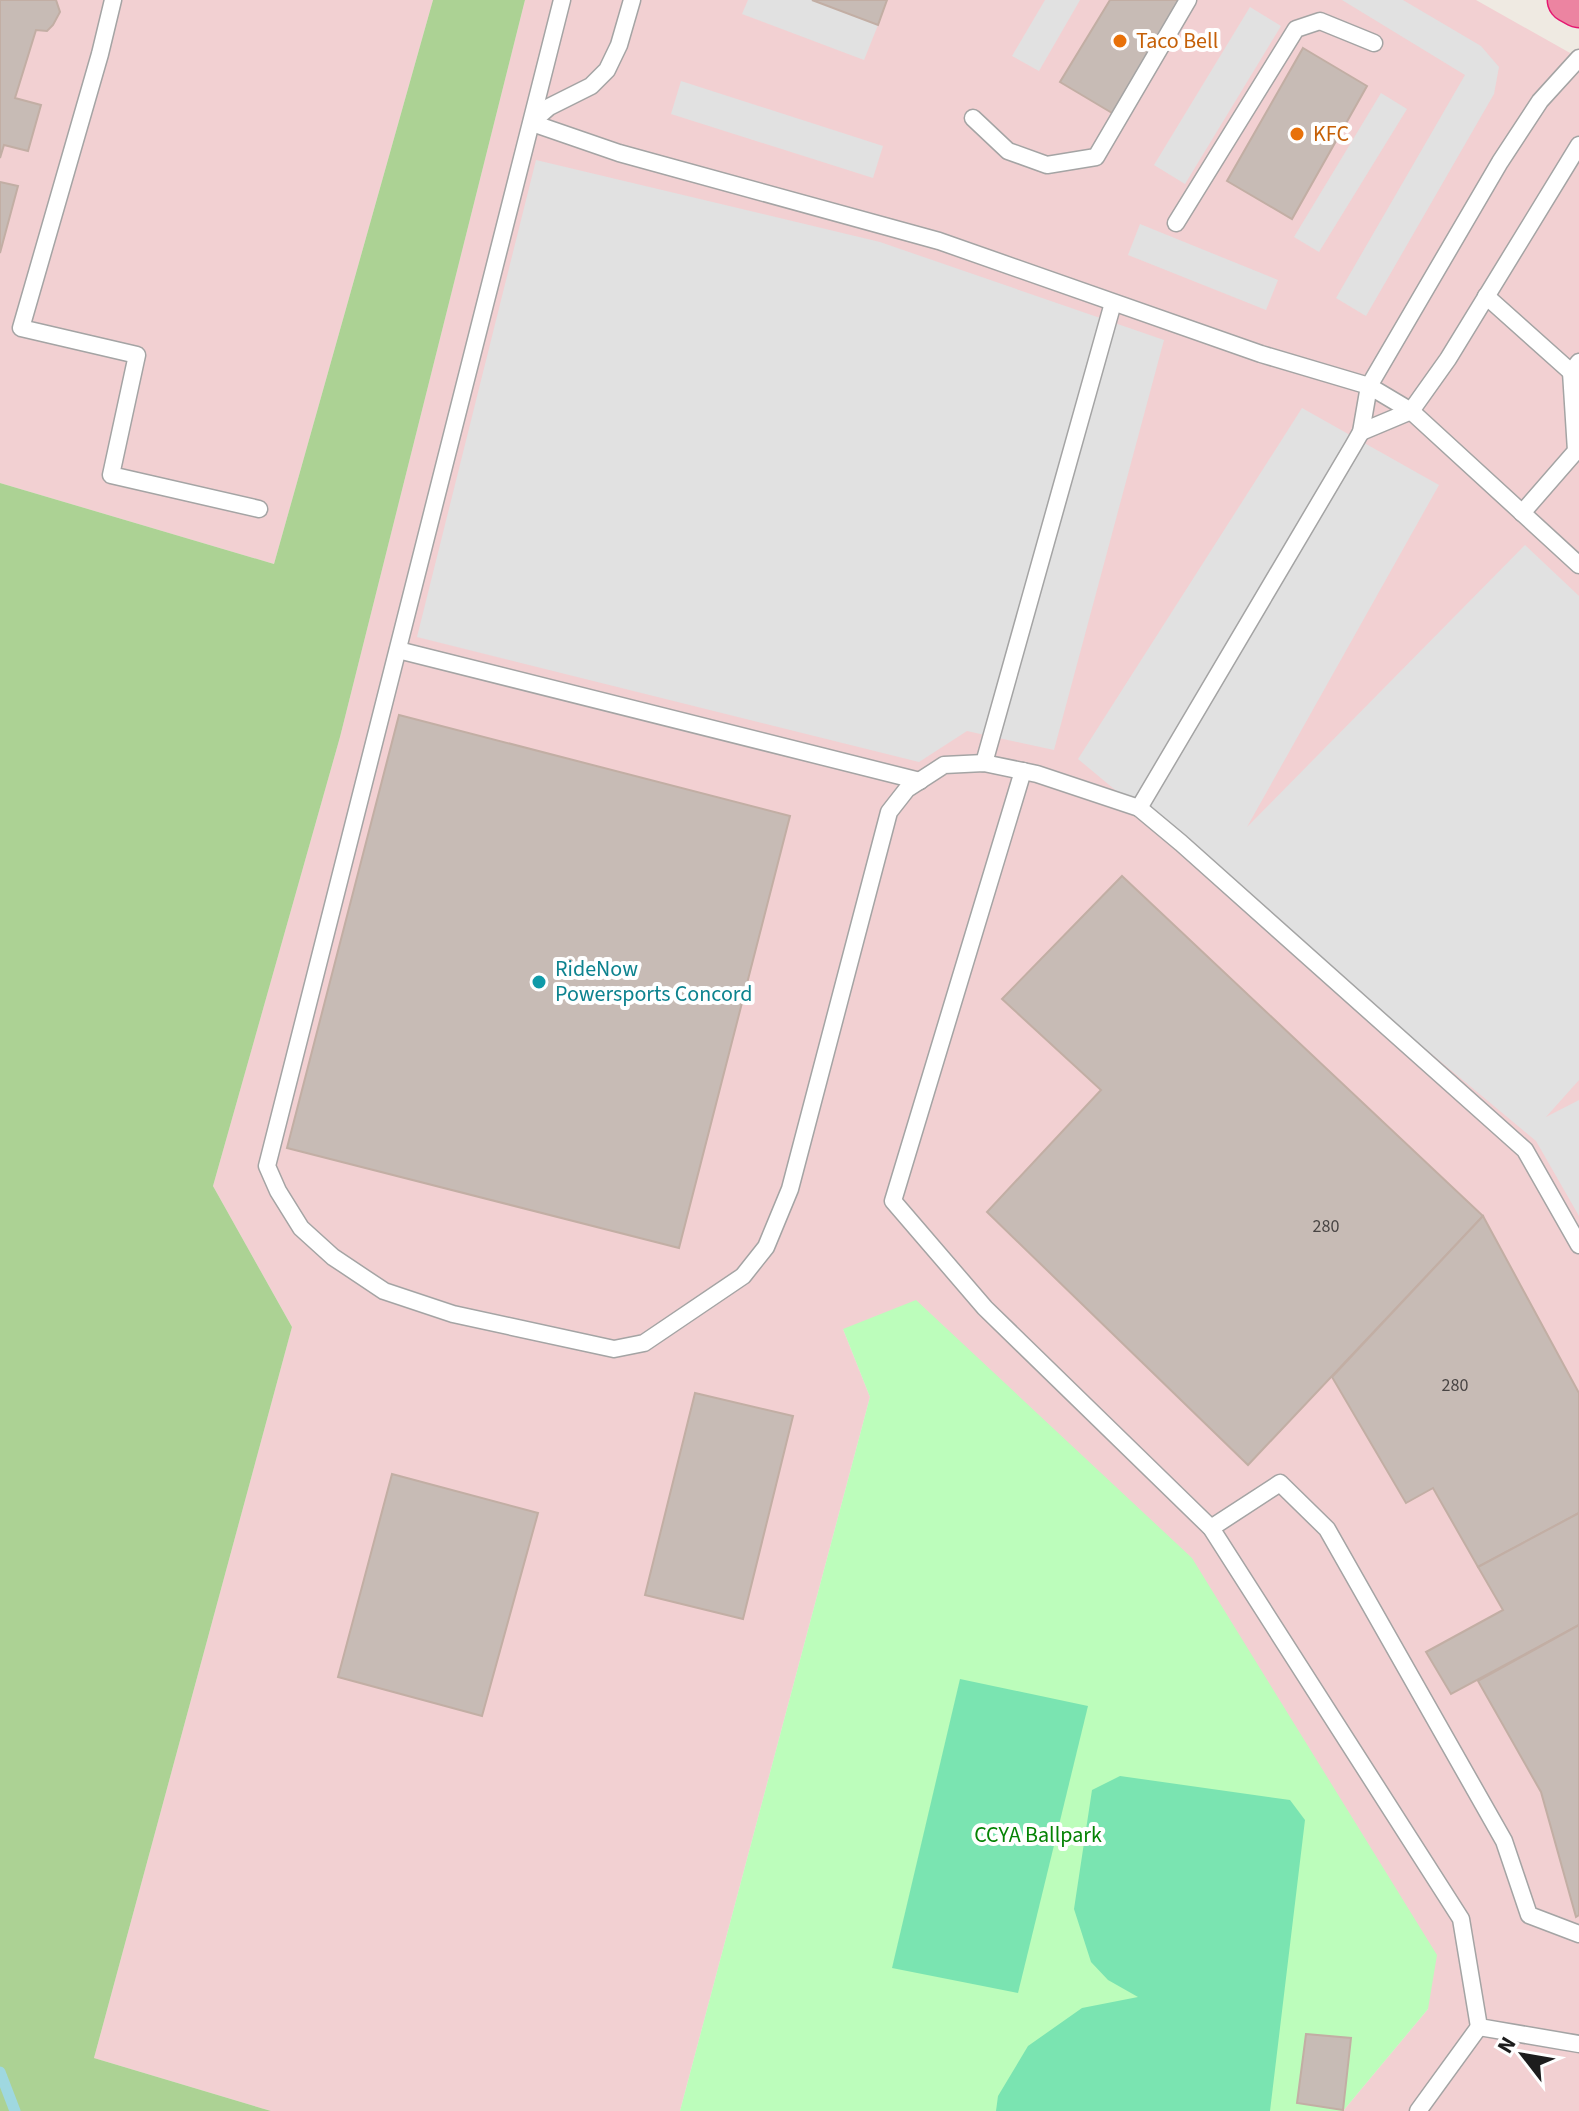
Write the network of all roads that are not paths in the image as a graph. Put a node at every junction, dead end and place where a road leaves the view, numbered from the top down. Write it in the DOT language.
graph roads {
  1 [pos="113,0"];
  2 [pos="562,0"];
  3 [pos="632,0"];
  4 [pos="1188,0"];
  5 [pos="1570,0"];
  6 [pos="1579,5"];
  7 [pos="1374,43"];
  8 [pos="1579,58"];
  9 [pos="973,118"];
  10 [pos="532,123"];
  11 [pos="1579,145"];
  12 [pos="1176,223"];
  13 [pos="1486,296"];
  14 [pos="1113,303"];
  15 [pos="1575,367"];
  16 [pos="1369,386"];
  17 [pos="1411,411"];
  18 [pos="1361,432"];
  19 [pos="1577,452"];
  20 [pos="259,509"];
  21 [pos="1522,513"];
  22 [pos="1579,565"];
  23 [pos="398,650"];
  24 [pos="984,763"];
  25 [pos="1023,771"];
  26 [pos="920,781"];
  27 [pos="1139,808"];
  28 [pos="1579,1245"];
  29 [pos="1211,1528"];
  30 [pos="1579,1934"];
  31 [pos="1479,2027"];
  32 [pos="1579,2044"];
  33 [pos="1418,2111"];
  1 -- 20 [label="lane"];
  2 -- 10 [label="lane"];
  3 -- 10 [label="lane"];
  4 -- 9 [label="lane"];
  5 -- 6 [label="highway"];
  7 -- 12 [label="lane"];
  8 -- 16 [label="lane"];
  10 -- 14 [label="lane"];
  10 -- 23 [label="lane"];
  11 -- 13 [label="lane"];
  13 -- 15 [label="lane"];
  13 -- 17 [label="lane"];
  14 -- 16 [label="lane"];
  14 -- 24 [label="lane"];
  15 -- 19 [label="lane"];
  16 -- 17 [label="lane"];
  16 -- 18 [label="lane"];
  17 -- 18 [label="lane"];
  17 -- 21 [label="lane"];
  18 -- 27 [label="lane"];
  19 -- 21 [label="lane"];
  21 -- 22 [label="lane"];
  23 -- 26 [label="lane"];
  23 -- 26 [label="lane"];
  24 -- 25 [label="lane"];
  24 -- 26 [label="lane"];
  25 -- 27 [label="lane"];
  25 -- 29 [label="lane"];
  27 -- 28 [label="lane"];
  29 -- 30 [label="lane"];
  29 -- 31 [label="lane"];
  31 -- 32 [label="lane"];
  31 -- 33 [label="lane"];
}
